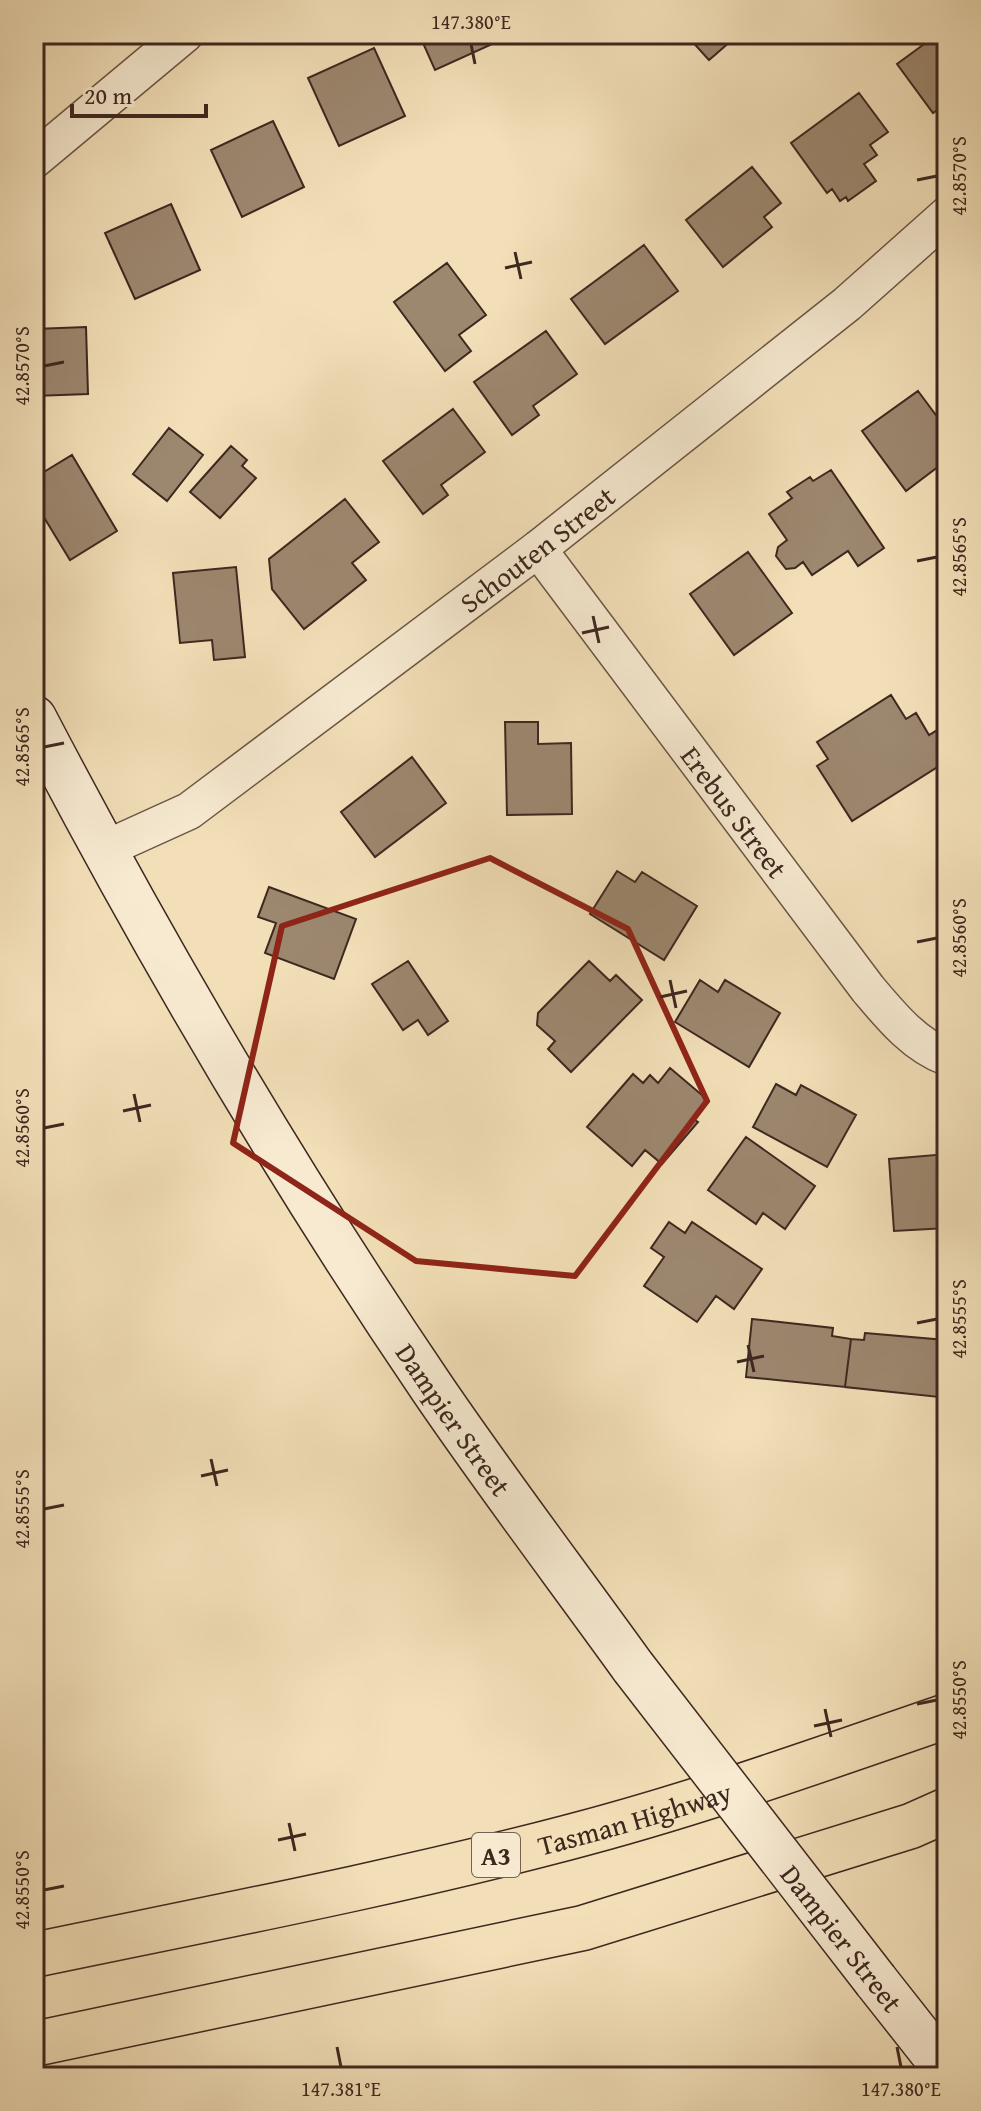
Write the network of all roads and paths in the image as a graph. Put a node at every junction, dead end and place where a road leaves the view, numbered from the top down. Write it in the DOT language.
graph roads {
  1 [pos="185,34"];
  2 [pos="34,160"];
  3 [pos="947,215"];
  4 [pos="538,549"];
  5 [pos="34,718"];
  6 [pos="103,850"];
  7 [pos="947,1057"];
  8 [pos="947,1716"];
  9 [pos="947,1810"];
  10 [pos="34,1955"];
  11 [pos="34,2044"];
  12 [pos="947,2071"];
  1 -- 2 [label="street"];
  3 -- 4 [label="street, Schouten Street"];
  4 -- 6 [label="street, Schouten Street"];
  4 -- 7 [label="street, Erebus Street"];
  5 -- 6 [label="street, Dampier Street"];
  6 -- 12 [label="street, Dampier Street, bridge"];
  8 -- 10 [label="highway, Tasman Highway / A3"];
  9 -- 11 [label="highway"];
}
